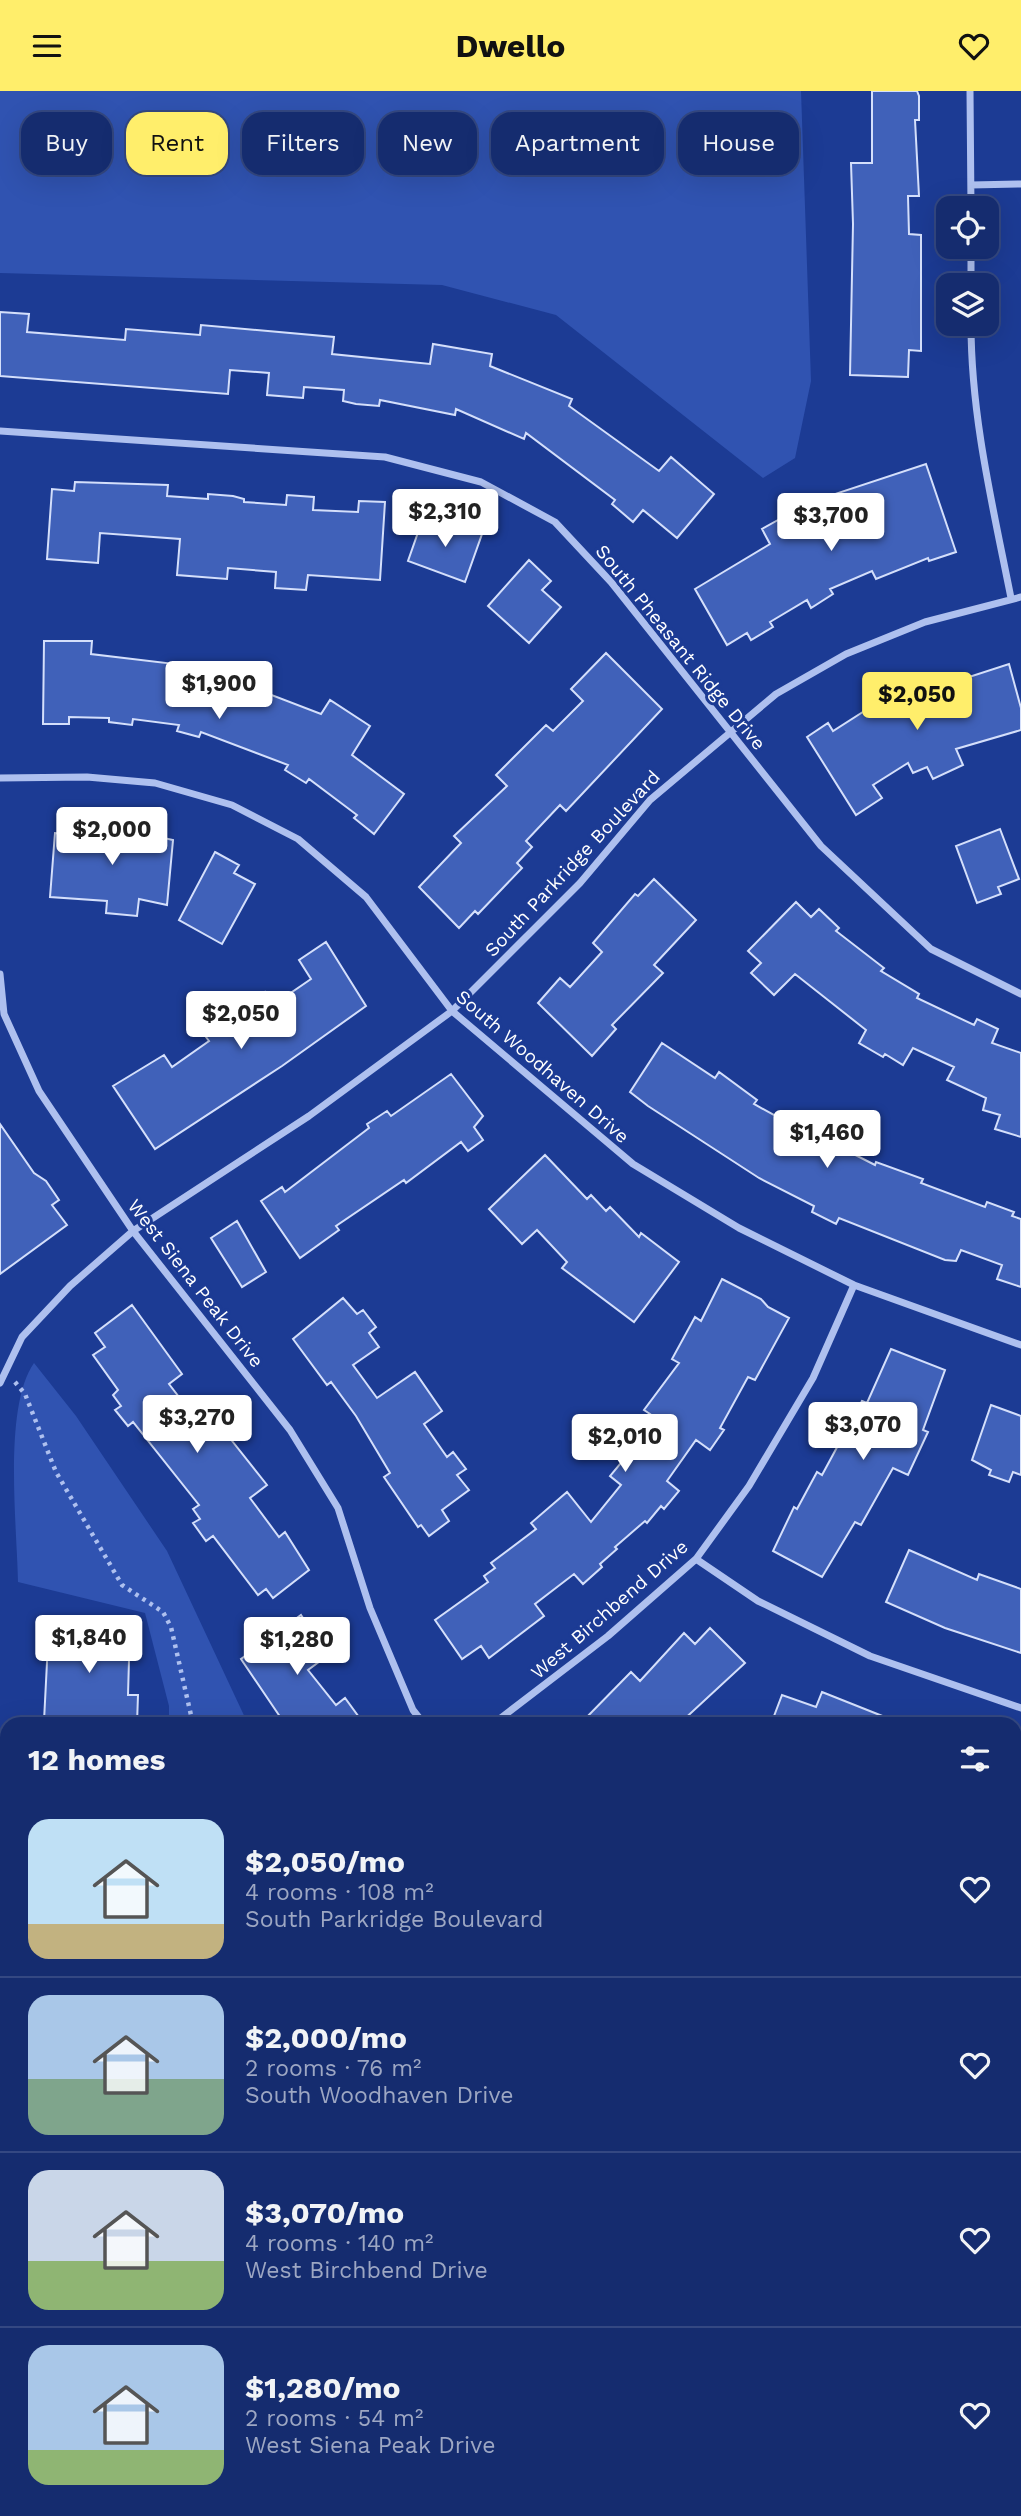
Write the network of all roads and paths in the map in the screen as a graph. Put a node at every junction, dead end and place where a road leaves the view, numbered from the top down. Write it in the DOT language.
graph roads {
  1 [pos="970,91"];
  2 [pos="1021,184"];
  3 [pos="971,185"];
  4 [pos="971,196"];
  5 [pos="971,336"];
  6 [pos="0,431"];
  7 [pos="1021,597"];
  8 [pos="1011,599"];
  9 [pos="729,731"];
  10 [pos="0,778"];
  11 [pos="0,974"];
  12 [pos="1021,994"];
  13 [pos="452,1011"];
  14 [pos="133,1231"];
  15 [pos="854,1285"];
  16 [pos="1021,1345"];
  17 [pos="6,1371"];
  18 [pos="0,1383"];
  19 [pos="696,1559"];
  20 [pos="1021,1708"];
  21 [pos="191,1717"];
  22 [pos="418,1717"];
  23 [pos="502,1717"];
  1 -- 3 [label="street"];
  2 -- 3 [label="street"];
  3 -- 4 [label="street"];
  5 -- 8 [label="street"];
  6 -- 9 [label="street, South Pheasant Ridge Drive"];
  7 -- 8 [label="street, South Parkridge Boulevard"];
  8 -- 9 [label="street, South Parkridge Boulevard"];
  9 -- 12 [label="street, South Pheasant Ridge Drive"];
  9 -- 13 [label="street, South Parkridge Boulevard"];
  10 -- 13 [label="street, South Woodhaven Drive"];
  11 -- 14 [label="street, West Siena Peak Drive"];
  13 -- 14 [label="street, South Parkridge Boulevard"];
  13 -- 15 [label="street, South Woodhaven Drive"];
  14 -- 17 [label="street, South Parkridge Boulevard"];
  14 -- 22 [label="street, West Siena Peak Drive"];
  15 -- 16 [label="street, South Woodhaven Drive"];
  15 -- 19 [label="street, West Birchbend Drive"];
  17 -- 18 [label="street, South Parkridge Boulevard"];
  17 -- 21 [label="path"];
  19 -- 20 [label="street"];
  19 -- 23 [label="street, West Birchbend Drive"];
}
